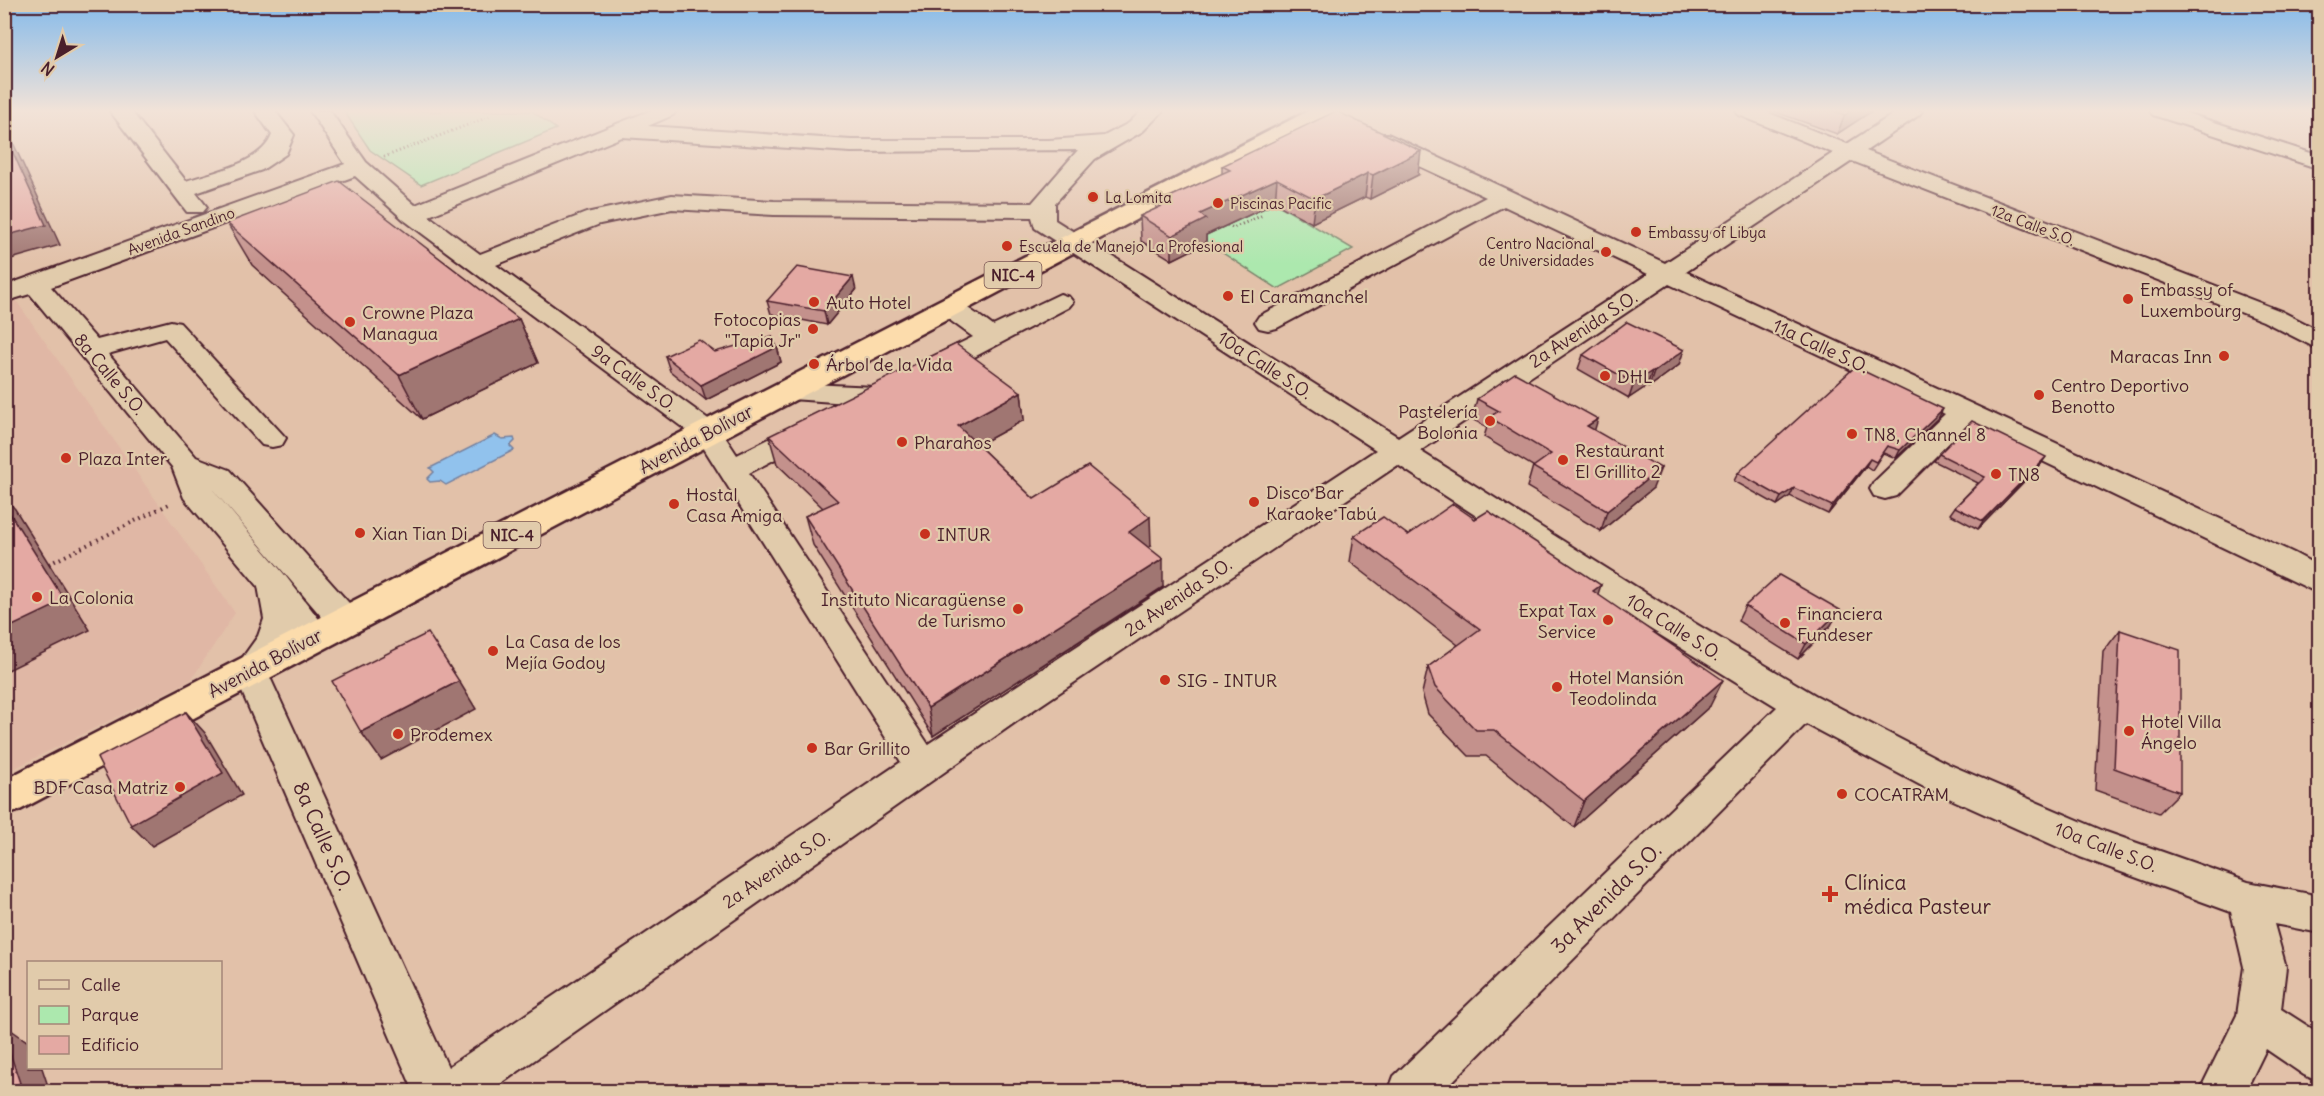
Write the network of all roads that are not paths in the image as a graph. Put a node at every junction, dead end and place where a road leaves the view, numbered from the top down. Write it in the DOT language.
graph roads {
  1 [pos="160,162"];
  2 [pos="258,162"];
  3 [pos="355,162"];
  4 [pos="540,162"];
  5 [pos="1081,162"];
  6 [pos="1244,162"];
  7 [pos="1430,162"];
  8 [pos="1832,162"];
  9 [pos="1879,162"];
  10 [pos="358,166"];
  11 [pos="182,190"];
  12 [pos="1504,197"];
  13 [pos="1044,210"];
  14 [pos="412,215"];
  15 [pos="207,222"];
  16 [pos="1076,242"];
  17 [pos="478,263"];
  18 [pos="1667,274"];
  19 [pos="34,284"];
  20 [pos="4,295"];
  21 [pos="1060,302"];
  22 [pos="949,308"];
  23 [pos="1268,322"];
  24 [pos="992,338"];
  25 [pos="2319,342"];
  26 [pos="91,350"];
  27 [pos="894,387"];
  28 [pos="787,392"];
  29 [pos="1964,412"];
  30 [pos="708,433"];
  31 [pos="272,438"];
  32 [pos="1396,451"];
  33 [pos="732,469"];
  34 [pos="190,478"];
  35 [pos="1886,489"];
  36 [pos="273,582"];
  37 [pos="2319,582"];
  38 [pos="330,628"];
  39 [pos="250,671"];
  40 [pos="1802,705"];
  41 [pos="69,766"];
  42 [pos="924,768"];
  43 [pos="4,782"];
  44 [pos="4,799"];
  45 [pos="2248,900"];
  46 [pos="2319,915"];
  47 [pos="2258,1019"];
  48 [pos="2319,1060"];
  49 [pos="437,1092"];
  50 [pos="450,1092"];
  51 [pos="1410,1092"];
  52 [pos="2221,1092"];
  1 -- 11 [label="street"];
  2 -- 11 [label="street"];
  3 -- 10 [label="street, 9a Calle S.O."];
  4 -- 14 [label="street"];
  5 -- 13 [label="street"];
  6 -- 16 [label="highway, Avenida Bolívar / NIC-4"];
  7 -- 12 [label="street, 11a Calle S.O."];
  8 -- 18 [label="street, 2a Avenida S.O."];
  9 -- 25 [label="street, 12a Calle S.O."];
  10 -- 14 [label="street, 9a Calle S.O."];
  10 -- 15 [label="street, Avenida Sandino"];
  11 -- 15 [label="street"];
  12 -- 18 [label="street, 11a Calle S.O."];
  12 -- 23 [label="street"];
  13 -- 16 [label="street, 10a Calle S.O."];
  13 -- 17 [label="street"];
  14 -- 17 [label="street, 9a Calle S.O."];
  15 -- 19 [label="street, Avenida Sandino"];
  16 -- 22 [label="highway, Avenida Bolívar / NIC-4"];
  16 -- 32 [label="street, 10a Calle S.O."];
  17 -- 30 [label="street, 9a Calle S.O."];
  18 -- 29 [label="street, 11a Calle S.O."];
  18 -- 32 [label="street, 2a Avenida S.O."];
  19 -- 20 [label="street, Avenida Sandino"];
  19 -- 26 [label="street, 8a Calle S.O."];
  21 -- 24 [label="street"];
  22 -- 24 [label="street"];
  22 -- 28 [label="highway, Avenida Bolívar / NIC-4"];
  24 -- 27 [label="street"];
  26 -- 31 [label="street"];
  26 -- 34 [label="street, 8a Calle S.O."];
  27 -- 28 [label="street"];
  27 -- 33 [label="street"];
  28 -- 30 [label="highway, Avenida Bolívar / NIC-4"];
  29 -- 35 [label="street"];
  29 -- 37 [label="street, 11a Calle S.O."];
  30 -- 33 [label="street, 9a Calle S.O."];
  30 -- 38 [label="highway, Avenida Bolívar / NIC-4"];
  32 -- 40 [label="street, 10a Calle S.O."];
  32 -- 42 [label="street, 2a Avenida S.O."];
  33 -- 42 [label="street, 9a Calle S.O."];
  34 -- 36 [label="street, 8a Calle S.O."];
  34 -- 38 [label="street, 8a Calle S.O."];
  36 -- 38 [label="street, 8a Calle S.O."];
  36 -- 39 [label="street, 8a Calle S.O."];
  38 -- 39 [label="highway, Avenida Bolívar / NIC-4"];
  39 -- 41 [label="highway, Avenida Bolívar / NIC-4"];
  39 -- 49 [label="street, 8a Calle S.O."];
  40 -- 45 [label="street, 10a Calle S.O."];
  40 -- 51 [label="street, 3a Avenida S.O."];
  41 -- 43 [label="highway, Avenida Bolívar / NIC-4"];
  41 -- 44 [label="highway, Avenida Bolívar / NIC-4"];
  42 -- 50 [label="street, 2a Avenida S.O."];
  45 -- 46 [label="street, 10a Calle S.O."];
  45 -- 47 [label="street"];
  47 -- 48 [label="street"];
  47 -- 52 [label="street"];
}
